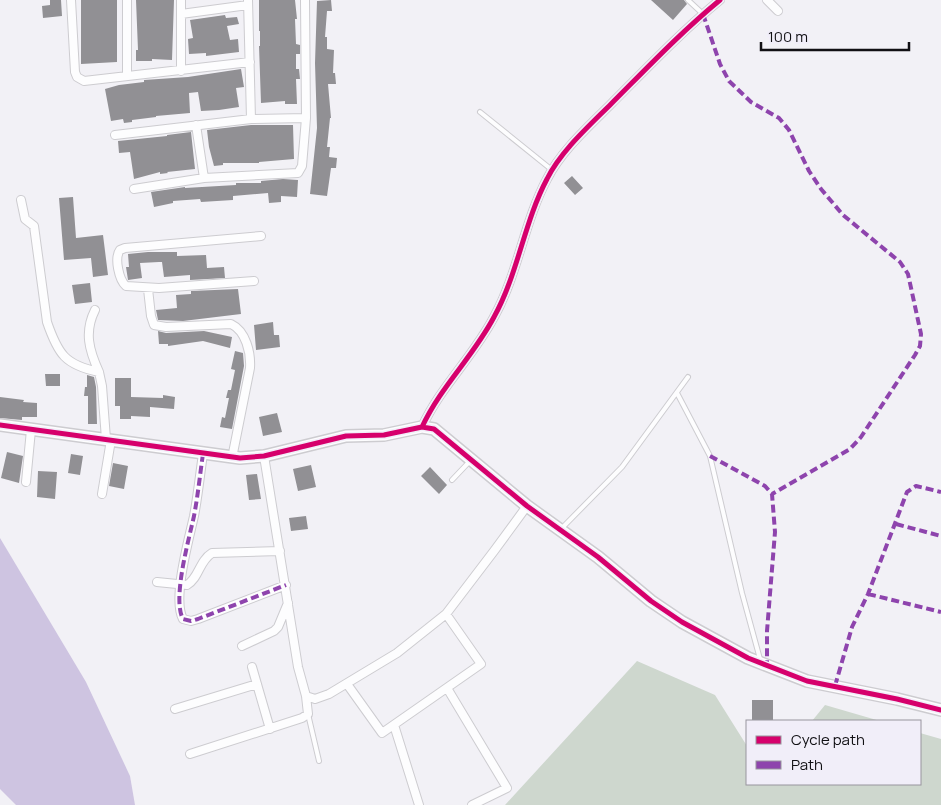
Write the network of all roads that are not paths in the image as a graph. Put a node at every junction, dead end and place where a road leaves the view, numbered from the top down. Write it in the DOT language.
graph roads {
  1 [pos="71,0"];
  2 [pos="127,0"];
  3 [pos="181,0"];
  4 [pos="305,0"];
  5 [pos="688,0"];
  6 [pos="720,0"];
  7 [pos="767,0"];
  8 [pos="248,3"];
  9 [pos="778,11"];
  10 [pos="181,14"];
  11 [pos="702,14"];
  12 [pos="250,62"];
  13 [pos="181,71"];
  14 [pos="127,75"];
  15 [pos="480,112"];
  16 [pos="251,118"];
  17 [pos="306,118"];
  18 [pos="196,125"];
  19 [pos="115,135"];
  20 [pos="552,170"];
  21 [pos="204,178"];
  22 [pos="134,189"];
  23 [pos="21,200"];
  24 [pos="261,236"];
  25 [pos="254,281"];
  26 [pos="148,288"];
  27 [pos="96,310"];
  28 [pos="99,372"];
  29 [pos="688,377"];
  30 [pos="676,393"];
  31 [pos="0,426"];
  32 [pos="422,427"];
  33 [pos="31,430"];
  34 [pos="108,440"];
  35 [pos="203,454"];
  36 [pos="264,456"];
  37 [pos="232,458"];
  38 [pos="470,460"];
  39 [pos="452,480"];
  40 [pos="26,482"];
  41 [pos="102,494"];
  42 [pos="527,506"];
  43 [pos="560,530"];
  44 [pos="280,552"];
  45 [pos="157,582"];
  46 [pos="286,585"];
  47 [pos="181,586"];
  48 [pos="288,602"];
  49 [pos="446,614"];
  50 [pos="242,646"];
  51 [pos="760,661"];
  52 [pos="252,667"];
  53 [pos="257,684"];
  54 [pos="347,684"];
  55 [pos="447,688"];
  56 [pos="306,696"];
  57 [pos="175,709"];
  58 [pos="941,710"];
  59 [pos="308,714"];
  60 [pos="394,725"];
  61 [pos="270,729"];
  62 [pos="190,754"];
  63 [pos="319,761"];
  64 [pos="419,805"];
  65 [pos="472,805"];
  1 -- 14 [label="street"];
  2 -- 14 [label="street"];
  3 -- 10 [label="street"];
  4 -- 17 [label="street"];
  5 -- 11 [label="lane"];
  6 -- 11 [label="street"];
  7 -- 9 [label="street"];
  8 -- 10 [label="street"];
  8 -- 12 [label="street"];
  10 -- 13 [label="street"];
  11 -- 20 [label="street"];
  12 -- 13 [label="street"];
  12 -- 16 [label="street"];
  13 -- 14 [label="street"];
  15 -- 20 [label="lane"];
  16 -- 17 [label="street"];
  16 -- 18 [label="street"];
  17 -- 21 [label="street"];
  18 -- 19 [label="street"];
  18 -- 21 [label="street"];
  20 -- 32 [label="street"];
  21 -- 22 [label="street"];
  23 -- 28 [label="street"];
  24 -- 26 [label="street"];
  25 -- 26 [label="street"];
  26 -- 37 [label="street"];
  27 -- 28 [label="street"];
  28 -- 34 [label="street"];
  29 -- 30 [label="lane"];
  30 -- 43 [label="lane"];
  30 -- 51 [label="lane"];
  31 -- 33 [label="street"];
  32 -- 36 [label="street"];
  32 -- 38 [label="street"];
  33 -- 34 [label="street"];
  33 -- 40 [label="street"];
  34 -- 35 [label="street"];
  34 -- 41 [label="street"];
  35 -- 37 [label="street"];
  35 -- 47 [label="street"];
  36 -- 37 [label="street"];
  36 -- 44 [label="street"];
  38 -- 39 [label="lane"];
  38 -- 42 [label="street"];
  42 -- 43 [label="street"];
  42 -- 49 [label="street"];
  43 -- 51 [label="street"];
  44 -- 46 [label="street"];
  44 -- 47 [label="street"];
  45 -- 47 [label="street"];
  46 -- 47 [label="street"];
  46 -- 48 [label="street"];
  48 -- 50 [label="street"];
  48 -- 56 [label="street"];
  49 -- 54 [label="street"];
  49 -- 55 [label="street"];
  51 -- 58 [label="street"];
  52 -- 53 [label="street"];
  53 -- 57 [label="street"];
  53 -- 61 [label="street"];
  54 -- 56 [label="street"];
  54 -- 60 [label="street"];
  55 -- 60 [label="street"];
  55 -- 65 [label="street"];
  56 -- 59 [label="street"];
  59 -- 61 [label="street"];
  59 -- 63 [label="lane"];
  60 -- 64 [label="street"];
  61 -- 62 [label="street"];
}
